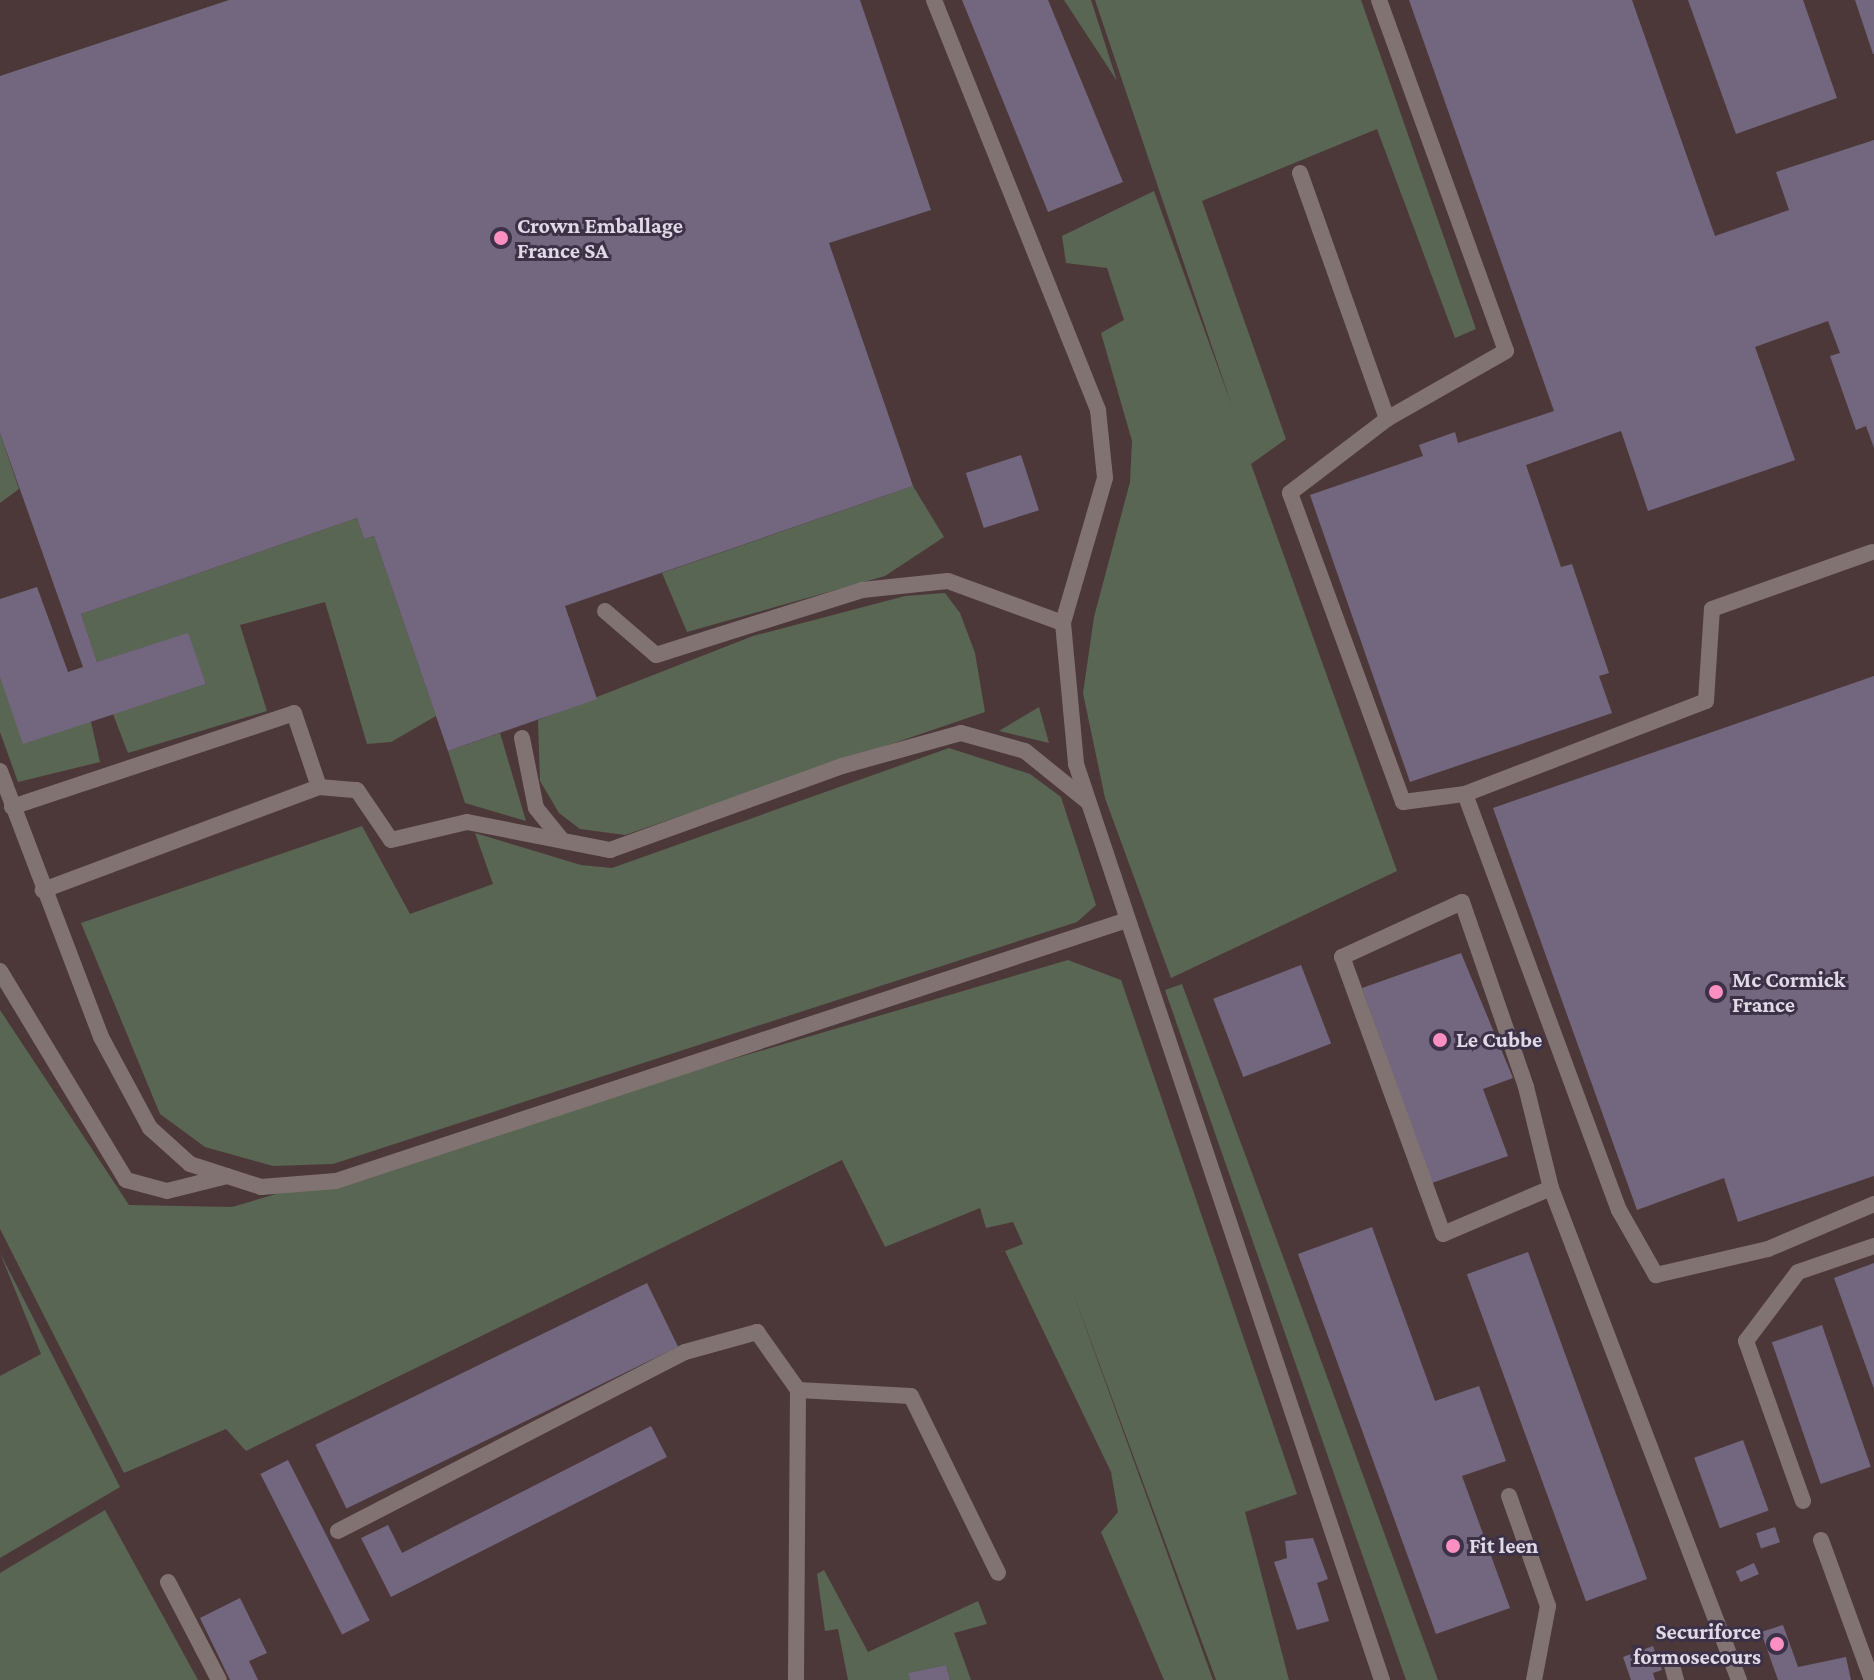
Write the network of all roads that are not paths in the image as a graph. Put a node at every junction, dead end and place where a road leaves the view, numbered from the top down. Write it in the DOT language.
graph roads {
  1 [pos="934,0"];
  2 [pos="1379,0"];
  3 [pos="1300,173"];
  4 [pos="1387,419"];
  5 [pos="1872,552"];
  6 [pos="605,611"];
  7 [pos="1063,623"];
  8 [pos="522,738"];
  9 [pos="0,771"];
  10 [pos="319,787"];
  11 [pos="1465,794"];
  12 [pos="1088,802"];
  13 [pos="12,807"];
  14 [pos="561,839"];
  15 [pos="43,890"];
  16 [pos="1127,920"];
  17 [pos="0,971"];
  18 [pos="228,1176"];
  19 [pos="1551,1188"];
  20 [pos="1874,1204"];
  21 [pos="1874,1246"];
  22 [pos="798,1390"];
  23 [pos="1509,1496"];
  24 [pos="1803,1501"];
  25 [pos="338,1531"];
  26 [pos="1821,1540"];
  27 [pos="998,1573"];
  28 [pos="168,1582"];
  29 [pos="219,1680"];
  30 [pos="796,1680"];
  31 [pos="1382,1680"];
  32 [pos="1534,1680"];
  33 [pos="1739,1680"];
  34 [pos="1872,1680"];
  1 -- 7 [label="lane"];
  2 -- 4 [label="lane"];
  3 -- 4 [label="lane"];
  4 -- 11 [label="lane"];
  5 -- 11 [label="lane"];
  6 -- 7 [label="lane"];
  7 -- 12 [label="lane"];
  8 -- 14 [label="lane"];
  9 -- 13 [label="lane"];
  10 -- 13 [label="lane"];
  10 -- 14 [label="lane"];
  10 -- 15 [label="lane"];
  11 -- 20 [label="lane"];
  12 -- 14 [label="lane"];
  12 -- 16 [label="lane"];
  13 -- 15 [label="lane"];
  15 -- 18 [label="lane"];
  16 -- 18 [label="lane"];
  16 -- 31 [label="lane"];
  17 -- 18 [label="lane"];
  19 -- 19 [label="lane"];
  19 -- 33 [label="lane"];
  21 -- 24 [label="lane"];
  22 -- 25 [label="lane"];
  22 -- 27 [label="lane"];
  22 -- 30 [label="lane"];
  23 -- 32 [label="lane"];
  26 -- 34 [label="lane"];
  28 -- 29 [label="lane"];
}
